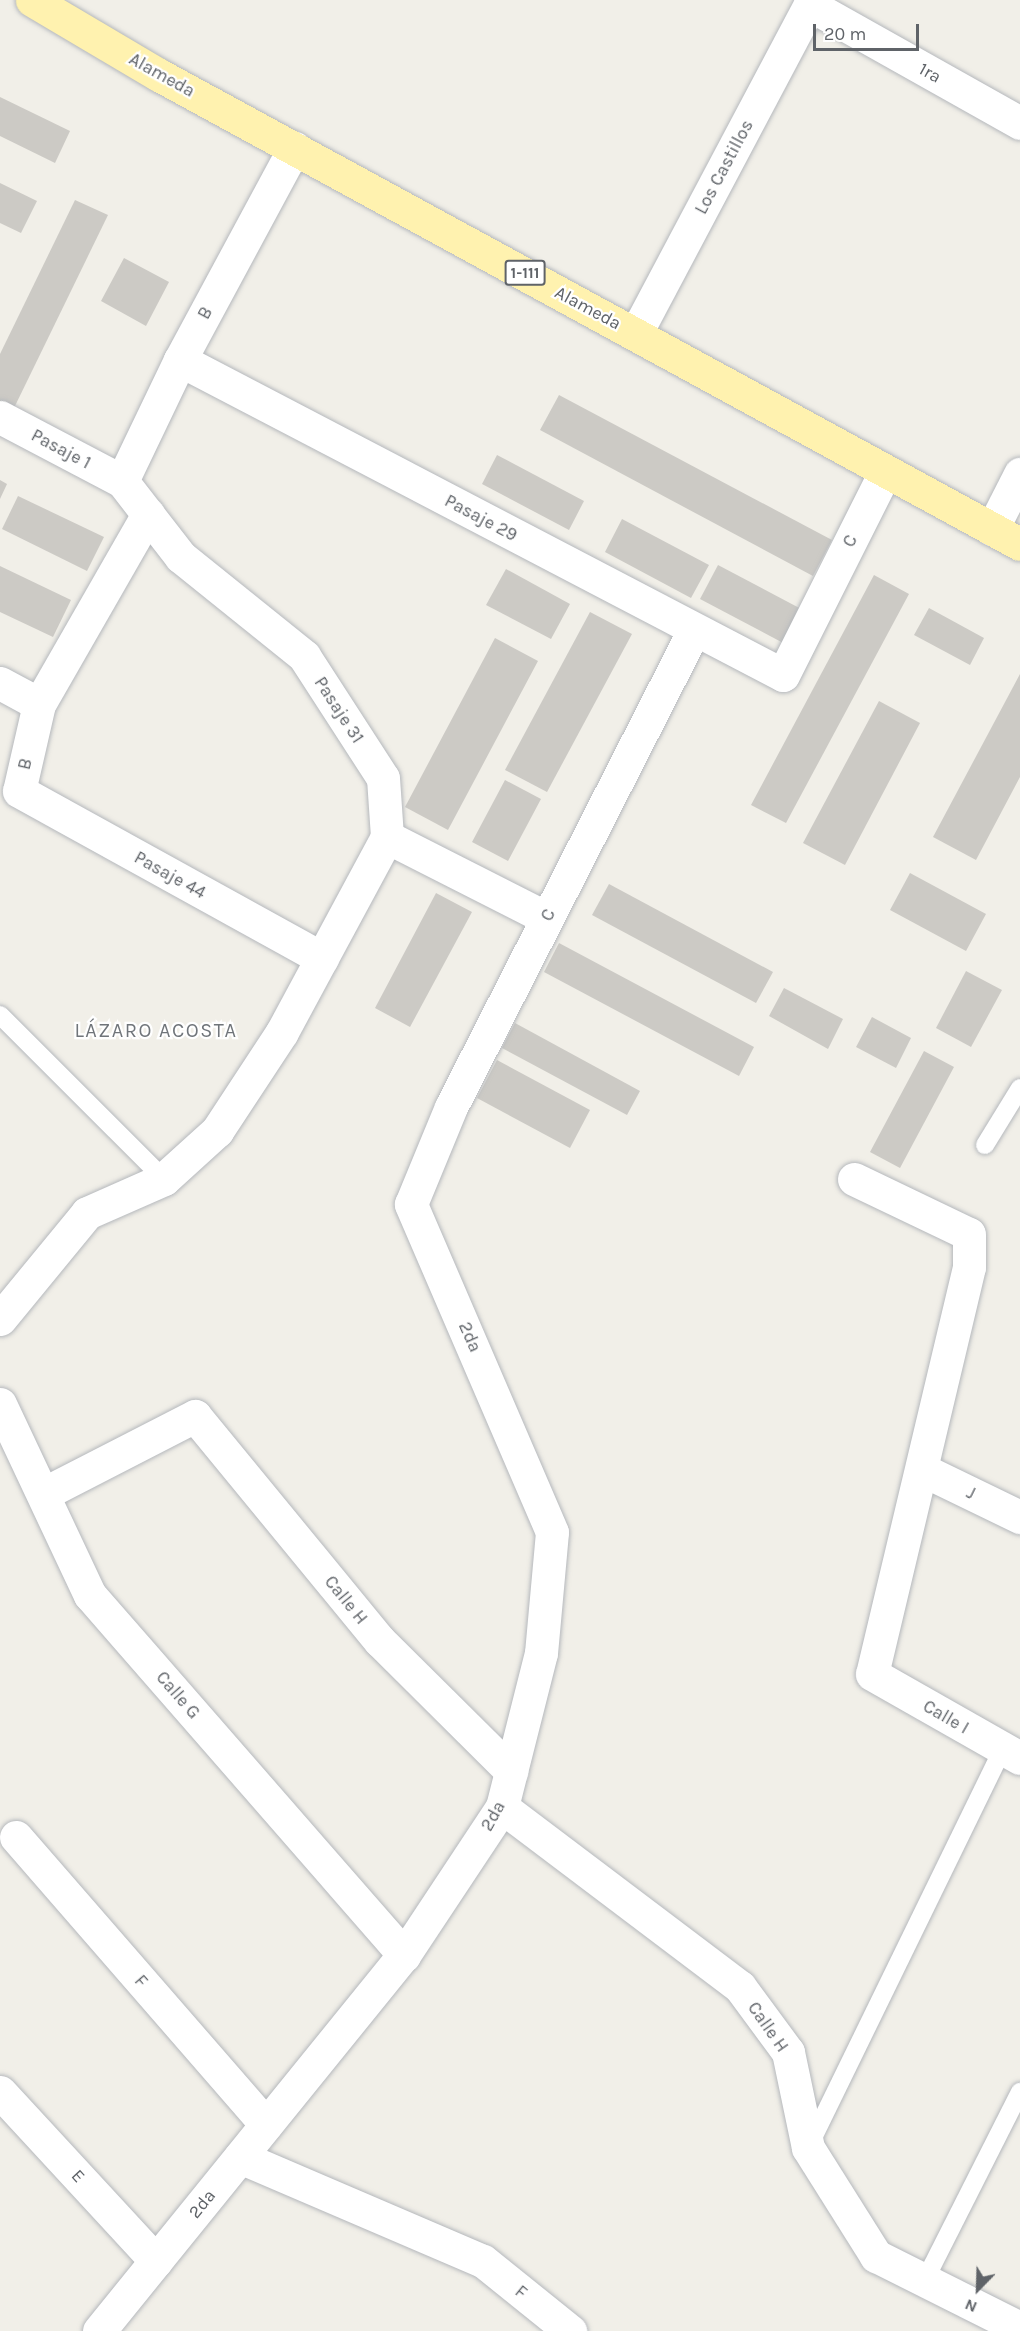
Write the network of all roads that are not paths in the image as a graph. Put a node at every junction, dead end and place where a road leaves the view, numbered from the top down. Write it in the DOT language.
graph roads {
  1 [pos="32,0"];
  2 [pos="811,3"];
  3 [pos="1020,123"];
  4 [pos="294,148"];
  5 [pos="636,333"];
  6 [pos="180,360"];
  7 [pos="0,417"];
  8 [pos="885,472"];
  9 [pos="1020,474"];
  10 [pos="122,481"];
  11 [pos="147,514"];
  12 [pos="1006,536"];
  13 [pos="694,630"];
  14 [pos="783,675"];
  15 [pos="0,683"];
  16 [pos="39,704"];
  17 [pos="19,791"];
  18 [pos="387,837"];
  19 [pos="547,918"];
  20 [pos="322,958"];
  21 [pos="0,1015"];
  22 [pos="1020,1088"];
  23 [pos="985,1145"];
  24 [pos="164,1179"];
  25 [pos="854,1179"];
  26 [pos="411,1204"];
  27 [pos="0,1319"];
  28 [pos="2,1411"];
  29 [pos="923,1470"];
  30 [pos="43,1494"];
  31 [pos="1020,1517"];
  32 [pos="1011,1754"];
  33 [pos="511,1771"];
  34 [pos="502,1807"];
  35 [pos="16,1838"];
  36 [pos="404,1955"];
  37 [pos="0,2091"];
  38 [pos="1020,2092"];
  39 [pos="266,2125"];
  40 [pos="808,2148"];
  41 [pos="240,2157"];
  42 [pos="156,2261"];
  43 [pos="925,2280"];
  44 [pos="1020,2328"];
  45 [pos="99,2331"];
  46 [pos="570,2331"];
  1 -- 4 [label="main road, Alameda / 1-111"];
  2 -- 3 [label="street, 1ra"];
  2 -- 5 [label="street, Los Castillos"];
  4 -- 5 [label="main road, Alameda / 1-111"];
  4 -- 6 [label="street, B"];
  5 -- 8 [label="main road, Alameda / 1-111"];
  6 -- 10 [label="street, B"];
  6 -- 13 [label="street, Pasaje 29"];
  7 -- 10 [label="street, Pasaje 1"];
  8 -- 12 [label="main road, Alameda / 1-111"];
  8 -- 14 [label="street, C"];
  9 -- 12 [label="street"];
  10 -- 11 [label="street, Pasaje 31"];
  11 -- 16 [label="street, B"];
  11 -- 18 [label="street, Pasaje 31"];
  13 -- 14 [label="street, Pasaje 29"];
  13 -- 19 [label="street, C"];
  15 -- 16 [label="street"];
  16 -- 17 [label="street, B"];
  17 -- 20 [label="street, Pasaje 44"];
  18 -- 19 [label="street"];
  18 -- 20 [label="street"];
  19 -- 26 [label="street, C"];
  20 -- 24 [label="street"];
  21 -- 24 [label="lane"];
  22 -- 23 [label="lane"];
  24 -- 27 [label="street"];
  25 -- 29 [label="street"];
  26 -- 33 [label="street, 2da"];
  28 -- 30 [label="street, Calle G"];
  29 -- 31 [label="street, J"];
  29 -- 32 [label="street, Calle I"];
  30 -- 33 [label="street, Calle H"];
  30 -- 36 [label="street, Calle G"];
  32 -- 40 [label="lane"];
  33 -- 34 [label="street, 2da"];
  34 -- 36 [label="street, 2da"];
  34 -- 40 [label="street, Calle H"];
  35 -- 39 [label="street, F"];
  36 -- 39 [label="street, 2da"];
  37 -- 42 [label="street, E"];
  38 -- 43 [label="lane"];
  39 -- 41 [label="street, 2da"];
  40 -- 43 [label="street, Calle H"];
  41 -- 42 [label="street, 2da"];
  41 -- 46 [label="street, F"];
  42 -- 45 [label="street, 2da"];
  43 -- 44 [label="street, Calle H"];
}
